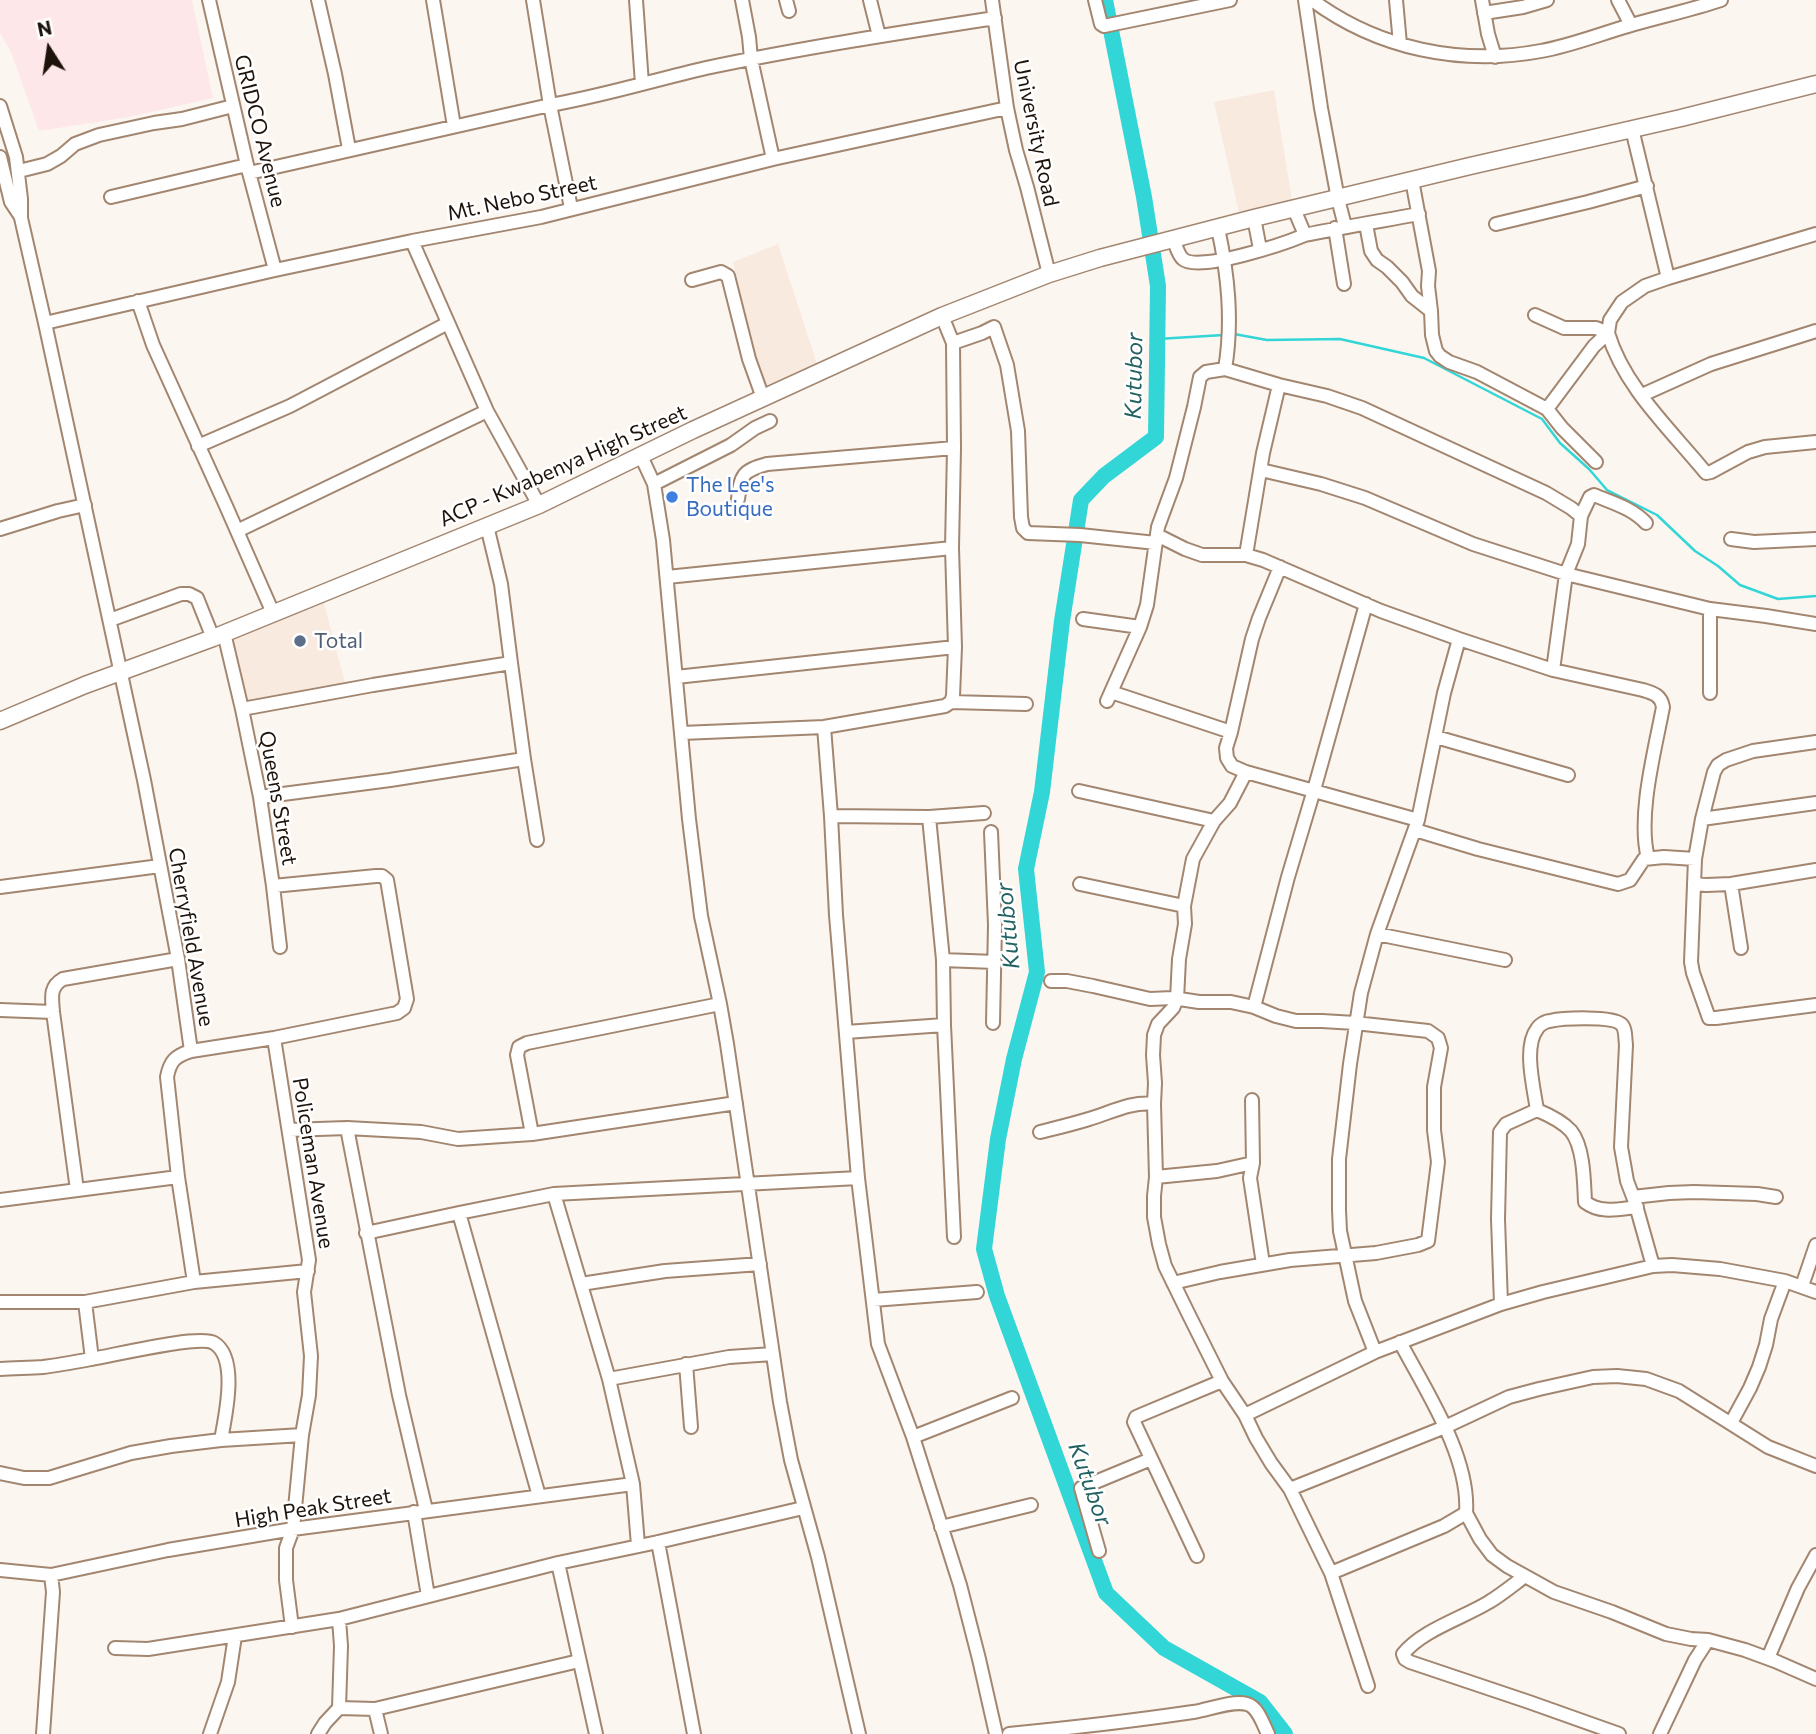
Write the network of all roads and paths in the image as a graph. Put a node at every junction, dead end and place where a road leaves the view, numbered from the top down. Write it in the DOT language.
graph roads {
  1 [pos="209,0"];
  2 [pos="318,0"];
  3 [pos="433,0"];
  4 [pos="533,0"];
  5 [pos="636,0"];
  6 [pos="742,0"];
  7 [pos="870,0"];
  8 [pos="992,0"];
  9 [pos="1095,0"];
  10 [pos="1230,0"];
  11 [pos="1305,0"];
  12 [pos="1312,0"];
  13 [pos="1396,0"];
  14 [pos="1547,0"];
  15 [pos="1618,0"];
  16 [pos="1721,0"];
  17 [pos="1200,3"];
  18 [pos="1698,4"];
  19 [pos="1483,7"];
  20 [pos="995,18"];
  21 [pos="1631,25"];
  22 [pos="879,36"];
  23 [pos="1400,44"];
  24 [pos="1495,57"];
  25 [pos="751,59"];
  26 [pos="642,84"];
  27 [pos="1816,84"];
  28 [pos="550,105"];
  29 [pos="0,106"];
  30 [pos="233,106"];
  31 [pos="1006,108"];
  32 [pos="454,126"];
  33 [pos="1632,129"];
  34 [pos="349,149"];
  35 [pos="0,157"];
  36 [pos="773,159"];
  37 [pos="248,169"];
  38 [pos="19,171"];
  39 [pos="1412,180"];
  40 [pos="1647,186"];
  41 [pos="111,197"];
  42 [pos="1338,199"];
  43 [pos="6,203"];
  44 [pos="571,208"];
  45 [pos="1294,209"];
  46 [pos="1419,214"];
  47 [pos="21,218"];
  48 [pos="1254,219"];
  49 [pos="1366,224"];
  50 [pos="1496,224"];
  51 [pos="1340,227"];
  52 [pos="1218,228"];
  53 [pos="1816,234"];
  54 [pos="1305,235"];
  55 [pos="412,241"];
  56 [pos="1166,241"];
  57 [pos="1260,249"];
  58 [pos="1224,260"];
  59 [pos="275,270"];
  60 [pos="1049,274"];
  61 [pos="1668,278"];
  62 [pos="692,280"];
  63 [pos="1344,284"];
  64 [pos="138,302"];
  65 [pos="1432,310"];
  66 [pos="1535,315"];
  67 [pos="942,316"];
  68 [pos="46,323"];
  69 [pos="448,323"];
  70 [pos="1816,331"];
  71 [pos="1608,333"];
  72 [pos="953,343"];
  73 [pos="1225,369"];
  74 [pos="1279,385"];
  75 [pos="1642,394"];
  76 [pos="763,398"];
  77 [pos="1547,409"];
  78 [pos="487,411"];
  79 [pos="771,421"];
  80 [pos="1816,442"];
  81 [pos="198,446"];
  82 [pos="954,447"];
  83 [pos="641,456"];
  84 [pos="1596,462"];
  85 [pos="1261,470"];
  86 [pos="654,484"];
  87 [pos="738,499"];
  88 [pos="85,505"];
  89 [pos="539,505"];
  90 [pos="1581,516"];
  91 [pos="1646,523"];
  92 [pos="487,526"];
  93 [pos="0,529"];
  94 [pos="237,531"];
  95 [pos="1157,539"];
  96 [pos="1731,539"];
  97 [pos="1816,539"];
  98 [pos="952,548"];
  99 [pos="1246,555"];
  100 [pos="1280,567"];
  101 [pos="1566,574"];
  102 [pos="667,577"];
  103 [pos="1366,604"];
  104 [pos="1710,609"];
  105 [pos="273,613"];
  106 [pos="1083,619"];
  107 [pos="110,620"];
  108 [pos="1816,624"];
  109 [pos="1140,627"];
  110 [pos="218,635"];
  111 [pos="1459,639"];
  112 [pos="954,647"];
  113 [pos="511,663"];
  114 [pos="1553,670"];
  115 [pos="121,672"];
  116 [pos="676,677"];
  117 [pos="1710,693"];
  118 [pos="951,702"];
  119 [pos="1027,704"];
  120 [pos="242,709"];
  121 [pos="0,721"];
  122 [pos="824,727"];
  123 [pos="1231,732"];
  124 [pos="682,733"];
  125 [pos="1436,737"];
  126 [pos="1816,742"];
  127 [pos="524,760"];
  128 [pos="1246,772"];
  129 [pos="1568,775"];
  130 [pos="1314,790"];
  131 [pos="1079,791"];
  132 [pos="260,797"];
  133 [pos="1816,803"];
  134 [pos="984,813"];
  135 [pos="831,816"];
  136 [pos="929,817"];
  137 [pos="1702,820"];
  138 [pos="1214,821"];
  139 [pos="1417,825"];
  140 [pos="991,832"];
  141 [pos="537,840"];
  142 [pos="1648,858"];
  143 [pos="1695,859"];
  144 [pos="160,866"];
  145 [pos="1816,870"];
  146 [pos="1080,884"];
  147 [pos="1694,884"];
  148 [pos="1731,884"];
  149 [pos="273,886"];
  150 [pos="0,887"];
  151 [pos="1184,906"];
  152 [pos="1377,934"];
  153 [pos="280,947"];
  154 [pos="1741,948"];
  155 [pos="178,959"];
  156 [pos="943,960"];
  157 [pos="1505,960"];
  158 [pos="995,962"];
  159 [pos="1051,981"];
  160 [pos="1177,999"];
  161 [pos="720,1004"];
  162 [pos="1816,1005"];
  163 [pos="1254,1007"];
  164 [pos="0,1010"];
  165 [pos="53,1012"];
  166 [pos="993,1023"];
  167 [pos="1355,1023"];
  168 [pos="944,1026"];
  169 [pos="846,1032"];
  170 [pos="274,1038"];
  171 [pos="191,1051"];
  172 [pos="1252,1100"];
  173 [pos="736,1103"];
  174 [pos="1154,1104"];
  175 [pos="1537,1110"];
  176 [pos="347,1128"];
  177 [pos="289,1130"];
  178 [pos="1040,1132"];
  179 [pos="533,1134"];
  180 [pos="1253,1163"];
  181 [pos="178,1177"];
  182 [pos="1156,1177"];
  183 [pos="858,1178"];
  184 [pos="747,1185"];
  185 [pos="77,1190"];
  186 [pos="554,1194"];
  187 [pos="1776,1197"];
  188 [pos="0,1200"];
  189 [pos="1635,1202"];
  190 [pos="459,1213"];
  191 [pos="366,1233"];
  192 [pos="954,1237"];
  193 [pos="1816,1245"];
  194 [pos="1346,1254"];
  195 [pos="760,1264"];
  196 [pos="1263,1264"];
  197 [pos="1653,1266"];
  198 [pos="308,1271"];
  199 [pos="1785,1281"];
  200 [pos="194,1282"];
  201 [pos="1173,1283"];
  202 [pos="581,1284"];
  203 [pos="1802,1286"];
  204 [pos="978,1292"];
  205 [pos="1816,1292"];
  206 [pos="873,1300"];
  207 [pos="0,1302"];
  208 [pos="85,1302"];
  209 [pos="1501,1304"];
  210 [pos="1400,1342"];
  211 [pos="1375,1352"];
  212 [pos="773,1354"];
  213 [pos="92,1359"];
  214 [pos="686,1363"];
  215 [pos="0,1369"];
  216 [pos="609,1379"];
  217 [pos="1222,1381"];
  218 [pos="1012,1398"];
  219 [pos="1245,1415"];
  220 [pos="1731,1423"];
  221 [pos="691,1427"];
  222 [pos="1445,1427"];
  223 [pos="302,1435"];
  224 [pos="913,1437"];
  225 [pos="220,1440"];
  226 [pos="1151,1459"];
  227 [pos="1816,1466"];
  228 [pos="0,1474"];
  229 [pos="634,1484"];
  230 [pos="1290,1489"];
  231 [pos="538,1496"];
  232 [pos="1031,1505"];
  233 [pos="803,1508"];
  234 [pos="420,1511"];
  235 [pos="1466,1513"];
  236 [pos="942,1527"];
  237 [pos="293,1529"];
  238 [pos="658,1542"];
  239 [pos="638,1545"];
  240 [pos="1099,1551"];
  241 [pos="1816,1555"];
  242 [pos="1197,1556"];
  243 [pos="558,1563"];
  244 [pos="0,1570"];
  245 [pos="1331,1573"];
  246 [pos="51,1575"];
  247 [pos="1525,1576"];
  248 [pos="428,1596"];
  249 [pos="340,1619"];
  250 [pos="292,1627"];
  251 [pos="235,1636"];
  252 [pos="1708,1640"];
  253 [pos="115,1648"];
  254 [pos="1768,1658"];
  255 [pos="579,1661"];
  256 [pos="1816,1679"];
  257 [pos="1368,1686"];
  258 [pos="339,1708"];
  259 [pos="375,1709"];
  260 [pos="43,1734"];
  261 [pos="211,1734"];
  262 [pos="318,1734"];
  263 [pos="381,1734"];
  264 [pos="596,1734"];
  265 [pos="694,1734"];
  266 [pos="859,1734"];
  267 [pos="996,1734"];
  268 [pos="1009,1734"];
  269 [pos="1268,1734"];
  270 [pos="1619,1734"];
  271 [pos="1660,1734"];
  1 -- 30 [label="street, GRIDCO Avenue"];
  2 -- 34 [label="street"];
  3 -- 32 [label="street"];
  4 -- 28 [label="street"];
  5 -- 26 [label="street"];
  6 -- 25 [label="street"];
  7 -- 22 [label="street"];
  8 -- 20 [label="street, University Road"];
  9 -- 17 [label="street"];
  10 -- 17 [label="street"];
  11 -- 42 [label="street"];
  12 -- 23 [label="street"];
  13 -- 23 [label="street"];
  14 -- 19 [label="street"];
  15 -- 21 [label="street"];
  16 -- 18 [label="street"];
  18 -- 21 [label="street"];
  19 -- 24 [label="street"];
  20 -- 22 [label="street"];
  20 -- 31 [label="street, University Road"];
  21 -- 24 [label="street"];
  22 -- 25 [label="street"];
  23 -- 24 [label="street"];
  25 -- 26 [label="street"];
  25 -- 36 [label="street"];
  26 -- 28 [label="street"];
  27 -- 33 [label="main road, ACP - Kwabenya High Street"];
  28 -- 32 [label="street"];
  28 -- 44 [label="street"];
  29 -- 38 [label="street"];
  30 -- 37 [label="street, GRIDCO Avenue"];
  30 -- 38 [label="street"];
  31 -- 36 [label="street, Mt. Nebo Street"];
  31 -- 60 [label="street, University Road"];
  32 -- 34 [label="street"];
  33 -- 39 [label="main road, ACP - Kwabenya High Street"];
  33 -- 40 [label="street"];
  34 -- 37 [label="street"];
  35 -- 43 [label="street"];
  36 -- 44 [label="street, Mt. Nebo Street"];
  37 -- 41 [label="street"];
  37 -- 59 [label="street, GRIDCO Avenue"];
  38 -- 47 [label="street"];
  39 -- 42 [label="main road, ACP - Kwabenya High Street"];
  39 -- 46 [label="street"];
  40 -- 50 [label="street"];
  40 -- 61 [label="street"];
  42 -- 45 [label="main road, ACP - Kwabenya High Street"];
  42 -- 51 [label="street"];
  43 -- 47 [label="street"];
  44 -- 55 [label="street, Mt. Nebo Street"];
  45 -- 48 [label="main road, ACP - Kwabenya High Street"];
  45 -- 54 [label="street"];
  46 -- 49 [label="street"];
  46 -- 65 [label="street"];
  47 -- 68 [label="street, Cherryfield Avenue"];
  48 -- 52 [label="main road, ACP - Kwabenya High Street"];
  48 -- 57 [label="street"];
  49 -- 51 [label="street"];
  49 -- 65 [label="street"];
  51 -- 54 [label="street"];
  51 -- 63 [label="street"];
  52 -- 56 [label="main road, ACP - Kwabenya High Street"];
  52 -- 58 [label="street"];
  53 -- 61 [label="street"];
  54 -- 57 [label="street"];
  55 -- 59 [label="street, Mt. Nebo Street"];
  55 -- 69 [label="street"];
  56 -- 58 [label="street"];
  56 -- 60 [label="main road, ACP - Kwabenya High Street"];
  57 -- 58 [label="street"];
  58 -- 73 [label="street"];
  59 -- 64 [label="street, Mt. Nebo Street"];
  60 -- 67 [label="main road, ACP - Kwabenya High Street"];
  61 -- 71 [label="street"];
  62 -- 76 [label="street"];
  64 -- 68 [label="street, Mt. Nebo Street"];
  64 -- 81 [label="street"];
  65 -- 77 [label="street"];
  66 -- 71 [label="street"];
  67 -- 72 [label="street"];
  67 -- 76 [label="main road, ACP - Kwabenya High Street"];
  68 -- 88 [label="street, Cherryfield Avenue"];
  69 -- 78 [label="street"];
  69 -- 81 [label="street"];
  70 -- 75 [label="street"];
  71 -- 75 [label="street"];
  71 -- 77 [label="street"];
  72 -- 82 [label="street"];
  72 -- 95 [label="street"];
  73 -- 74 [label="street"];
  73 -- 95 [label="street"];
  74 -- 85 [label="street"];
  74 -- 90 [label="street"];
  75 -- 80 [label="street"];
  76 -- 83 [label="main road, ACP - Kwabenya High Street"];
  77 -- 84 [label="street"];
  78 -- 89 [label="street"];
  78 -- 94 [label="street"];
  79 -- 86 [label="street"];
  81 -- 94 [label="street"];
  82 -- 87 [label="street"];
  82 -- 98 [label="street"];
  83 -- 86 [label="street"];
  83 -- 89 [label="main road, ACP - Kwabenya High Street"];
  85 -- 99 [label="street"];
  85 -- 101 [label="street"];
  86 -- 102 [label="street"];
  88 -- 93 [label="street"];
  88 -- 107 [label="street, Cherryfield Avenue"];
  89 -- 92 [label="main road, ACP - Kwabenya High Street"];
  90 -- 91 [label="street"];
  90 -- 101 [label="street"];
  92 -- 105 [label="main road, ACP - Kwabenya High Street"];
  92 -- 113 [label="street"];
  94 -- 105 [label="street"];
  95 -- 99 [label="street"];
  95 -- 109 [label="street"];
  96 -- 97 [label="street"];
  98 -- 102 [label="street"];
  98 -- 112 [label="street"];
  99 -- 100 [label="street"];
  100 -- 103 [label="street"];
  100 -- 123 [label="street"];
  101 -- 104 [label="street"];
  101 -- 114 [label="street"];
  102 -- 116 [label="street"];
  103 -- 111 [label="street"];
  103 -- 130 [label="street"];
  104 -- 108 [label="street"];
  104 -- 117 [label="street"];
  105 -- 110 [label="main road, ACP - Kwabenya High Street"];
  106 -- 109 [label="street"];
  107 -- 110 [label="street, Queens Street"];
  107 -- 115 [label="street, Cherryfield Avenue"];
  109 -- 123 [label="street"];
  110 -- 115 [label="main road, ACP - Kwabenya High Street"];
  110 -- 120 [label="street, Queens Street"];
  111 -- 114 [label="street"];
  111 -- 125 [label="street"];
  112 -- 116 [label="street"];
  112 -- 118 [label="street"];
  113 -- 120 [label="street"];
  113 -- 127 [label="street"];
  114 -- 142 [label="street"];
  115 -- 121 [label="main road, ACP - Kwabenya High Street"];
  115 -- 144 [label="street, Cherryfield Avenue"];
  116 -- 124 [label="street"];
  118 -- 119 [label="street"];
  118 -- 122 [label="street"];
  120 -- 132 [label="street, Queens Street"];
  122 -- 124 [label="street"];
  122 -- 135 [label="street"];
  123 -- 128 [label="street"];
  124 -- 161 [label="street"];
  125 -- 129 [label="street"];
  125 -- 139 [label="street"];
  126 -- 137 [label="street"];
  127 -- 132 [label="street"];
  127 -- 141 [label="street"];
  128 -- 130 [label="street"];
  128 -- 138 [label="street"];
  130 -- 139 [label="street"];
  130 -- 163 [label="street"];
  131 -- 138 [label="street"];
  132 -- 149 [label="street, Queens Street"];
  133 -- 137 [label="street"];
  134 -- 136 [label="street"];
  135 -- 136 [label="street"];
  135 -- 169 [label="street"];
  136 -- 156 [label="street"];
  137 -- 143 [label="street"];
  138 -- 151 [label="street"];
  139 -- 142 [label="street"];
  139 -- 152 [label="street"];
  140 -- 158 [label="street"];
  142 -- 143 [label="street"];
  143 -- 147 [label="street"];
  144 -- 150 [label="street"];
  144 -- 155 [label="street, Cherryfield Avenue"];
  145 -- 148 [label="street"];
  146 -- 151 [label="street"];
  147 -- 148 [label="street"];
  147 -- 162 [label="street"];
  148 -- 154 [label="street"];
  149 -- 153 [label="street"];
  149 -- 170 [label="street, Queens Street"];
  151 -- 160 [label="street"];
  152 -- 157 [label="street"];
  152 -- 167 [label="street"];
  155 -- 165 [label="street"];
  155 -- 171 [label="street, Cherryfield Avenue"];
  156 -- 158 [label="street"];
  156 -- 168 [label="street"];
  158 -- 166 [label="street"];
  159 -- 160 [label="street"];
  160 -- 163 [label="street"];
  160 -- 174 [label="street"];
  161 -- 173 [label="street"];
  161 -- 179 [label="street"];
  163 -- 167 [label="street"];
  164 -- 165 [label="street"];
  165 -- 185 [label="street"];
  167 -- 194 [label="street"];
  167 -- 194 [label="street"];
  168 -- 169 [label="street"];
  168 -- 192 [label="street"];
  169 -- 183 [label="street"];
  170 -- 171 [label="street, Queens Street"];
  170 -- 177 [label="street, Policeman Avenue"];
  171 -- 181 [label="street, Cherryfield Avenue"];
  172 -- 180 [label="street"];
  173 -- 179 [label="street"];
  173 -- 184 [label="street"];
  174 -- 178 [label="street"];
  174 -- 182 [label="street"];
  175 -- 189 [label="street"];
  175 -- 189 [label="street"];
  175 -- 209 [label="street"];
  176 -- 177 [label="street"];
  176 -- 179 [label="street"];
  176 -- 191 [label="street"];
  177 -- 198 [label="street, Policeman Avenue"];
  180 -- 182 [label="street"];
  180 -- 196 [label="street"];
  181 -- 185 [label="street"];
  181 -- 200 [label="street, Cherryfield Avenue"];
  182 -- 201 [label="street"];
  183 -- 184 [label="street"];
  183 -- 206 [label="street"];
  184 -- 186 [label="street"];
  184 -- 195 [label="street"];
  185 -- 188 [label="street"];
  186 -- 190 [label="street"];
  186 -- 202 [label="street"];
  187 -- 189 [label="street"];
  189 -- 197 [label="street"];
  190 -- 191 [label="street"];
  190 -- 231 [label="street"];
  191 -- 234 [label="street"];
  193 -- 203 [label="street"];
  194 -- 196 [label="street"];
  194 -- 211 [label="street"];
  195 -- 202 [label="street"];
  195 -- 212 [label="street"];
  196 -- 201 [label="street"];
  197 -- 199 [label="street"];
  197 -- 209 [label="street"];
  198 -- 200 [label="street"];
  198 -- 223 [label="street, Policeman Avenue"];
  199 -- 203 [label="street"];
  199 -- 220 [label="street"];
  200 -- 208 [label="street"];
  201 -- 217 [label="street"];
  202 -- 216 [label="street"];
  203 -- 205 [label="street"];
  204 -- 206 [label="street"];
  206 -- 224 [label="street"];
  207 -- 208 [label="street"];
  208 -- 213 [label="street"];
  209 -- 210 [label="street"];
  210 -- 211 [label="street"];
  210 -- 222 [label="street"];
  211 -- 219 [label="street"];
  212 -- 214 [label="street"];
  212 -- 233 [label="street"];
  213 -- 215 [label="street"];
  213 -- 225 [label="street"];
  214 -- 216 [label="street"];
  214 -- 221 [label="street"];
  216 -- 229 [label="street"];
  217 -- 219 [label="street"];
  217 -- 226 [label="street"];
  218 -- 224 [label="street"];
  219 -- 230 [label="street"];
  220 -- 222 [label="street"];
  220 -- 227 [label="street"];
  222 -- 230 [label="street"];
  222 -- 235 [label="street"];
  223 -- 225 [label="street"];
  223 -- 237 [label="street, Policeman Avenue"];
  224 -- 236 [label="street"];
  225 -- 228 [label="street"];
  226 -- 240 [label="street"];
  226 -- 242 [label="street"];
  229 -- 231 [label="street, High Peak Street"];
  229 -- 239 [label="street"];
  230 -- 245 [label="street"];
  231 -- 234 [label="street, High Peak Street"];
  232 -- 236 [label="street"];
  233 -- 238 [label="street"];
  233 -- 266 [label="street"];
  234 -- 237 [label="street, High Peak Street"];
  234 -- 248 [label="street"];
  235 -- 245 [label="street"];
  235 -- 247 [label="street"];
  236 -- 267 [label="street"];
  237 -- 246 [label="street, High Peak Street"];
  237 -- 250 [label="street, Policeman Avenue"];
  238 -- 239 [label="street"];
  238 -- 265 [label="street"];
  239 -- 243 [label="street"];
  241 -- 254 [label="street"];
  243 -- 248 [label="street"];
  243 -- 255 [label="street"];
  244 -- 246 [label="street, High Peak Street"];
  245 -- 257 [label="street"];
  246 -- 260 [label="street"];
  247 -- 252 [label="street"];
  247 -- 270 [label="street"];
  248 -- 249 [label="street"];
  249 -- 250 [label="street"];
  249 -- 258 [label="street"];
  250 -- 251 [label="street"];
  251 -- 253 [label="street"];
  251 -- 261 [label="street"];
  252 -- 254 [label="street"];
  252 -- 271 [label="street"];
  254 -- 256 [label="street"];
  255 -- 259 [label="street"];
  255 -- 264 [label="street"];
  258 -- 259 [label="street"];
  258 -- 262 [label="street"];
  259 -- 263 [label="street"];
  268 -- 269 [label="street"];
}
